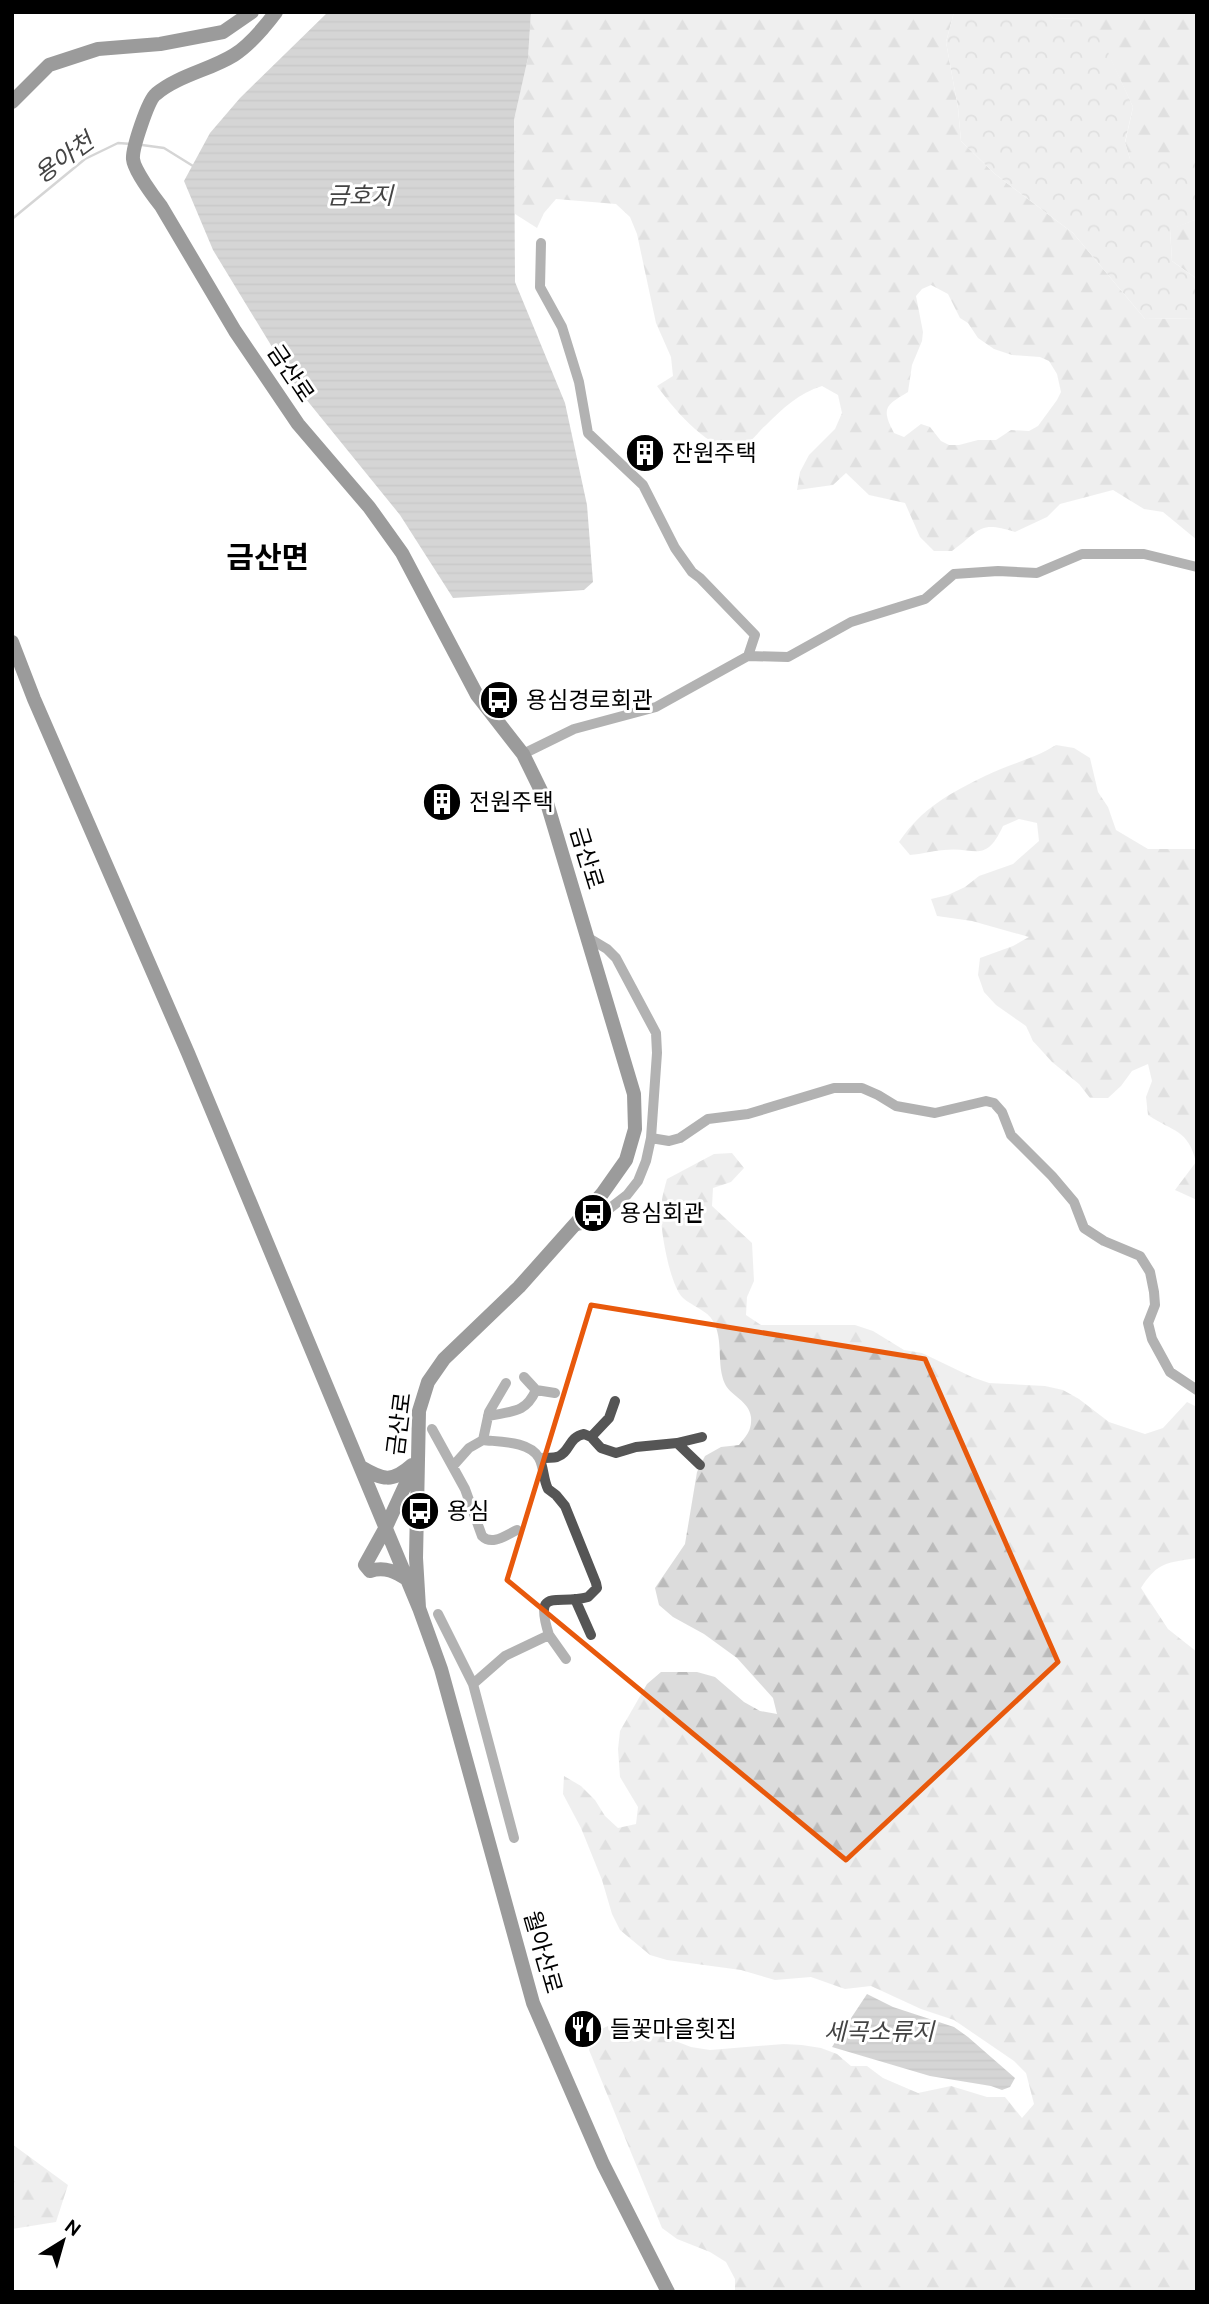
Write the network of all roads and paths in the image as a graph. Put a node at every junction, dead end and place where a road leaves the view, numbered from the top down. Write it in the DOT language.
graph roads {
  1 [pos="252,12"];
  2 [pos="275,12"];
  3 [pos="12,102"];
  4 [pos="541,243"];
  5 [pos="1197,567"];
  6 [pos="12,642"];
  7 [pos="748,656"];
  8 [pos="523,754"];
  9 [pos="587,937"];
  10 [pos="651,1138"];
  11 [pos="573,1227"];
  12 [pos="524,1377"];
  13 [pos="506,1383"];
  14 [pos="536,1390"];
  15 [pos="1197,1390"];
  16 [pos="555,1393"];
  17 [pos="615,1401"];
  18 [pos="488,1416"];
  19 [pos="432,1429"];
  20 [pos="590,1437"];
  21 [pos="702,1437"];
  22 [pos="482,1440"];
  23 [pos="677,1443"];
  24 [pos="539,1458"];
  25 [pos="417,1459"];
  26 [pos="700,1465"];
  27 [pos="453,1466"];
  28 [pos="361,1467"];
  29 [pos="386,1527"];
  30 [pos="517,1530"];
  31 [pos="408,1580"];
  32 [pos="575,1599"];
  33 [pos="419,1608"];
  34 [pos="438,1614"];
  35 [pos="549,1635"];
  36 [pos="591,1635"];
  37 [pos="566,1659"];
  38 [pos="473,1684"];
  39 [pos="514,1838"];
  40 [pos="668,2292"];
  1 -- 3 [label="street"];
  2 -- 8 [label="street, 금산로"];
  4 -- 7 [label="street"];
  5 -- 7 [label="street"];
  6 -- 28 [label="street, 월아산로"];
  7 -- 8 [label="street"];
  8 -- 9 [label="street, 금산로"];
  9 -- 10 [label="street"];
  9 -- 11 [label="street, 금산로"];
  10 -- 11 [label="street"];
  10 -- 15 [label="street"];
  11 -- 25 [label="street, 금산로"];
  12 -- 14 [label="street"];
  13 -- 18 [label="street"];
  14 -- 16 [label="street"];
  14 -- 18 [label="street"];
  17 -- 20 [label="street"];
  18 -- 22 [label="street"];
  19 -- 27 [label="street"];
  20 -- 23 [label="street"];
  20 -- 24 [label="street"];
  21 -- 23 [label="street"];
  22 -- 24 [label="street"];
  22 -- 27 [label="street"];
  23 -- 26 [label="street"];
  24 -- 32 [label="street"];
  25 -- 28 [label="street"];
  25 -- 29 [label="street"];
  25 -- 33 [label="street, 금산로"];
  27 -- 30 [label="street"];
  28 -- 29 [label="street, 월아산로"];
  29 -- 31 [label="street, 월아산로"];
  29 -- 31 [label="street"];
  31 -- 33 [label="street, 월아산로"];
  32 -- 35 [label="street"];
  32 -- 36 [label="street"];
  33 -- 40 [label="street, 월아산로"];
  34 -- 38 [label="street"];
  35 -- 37 [label="street"];
  35 -- 38 [label="street"];
  38 -- 39 [label="street"];
}
